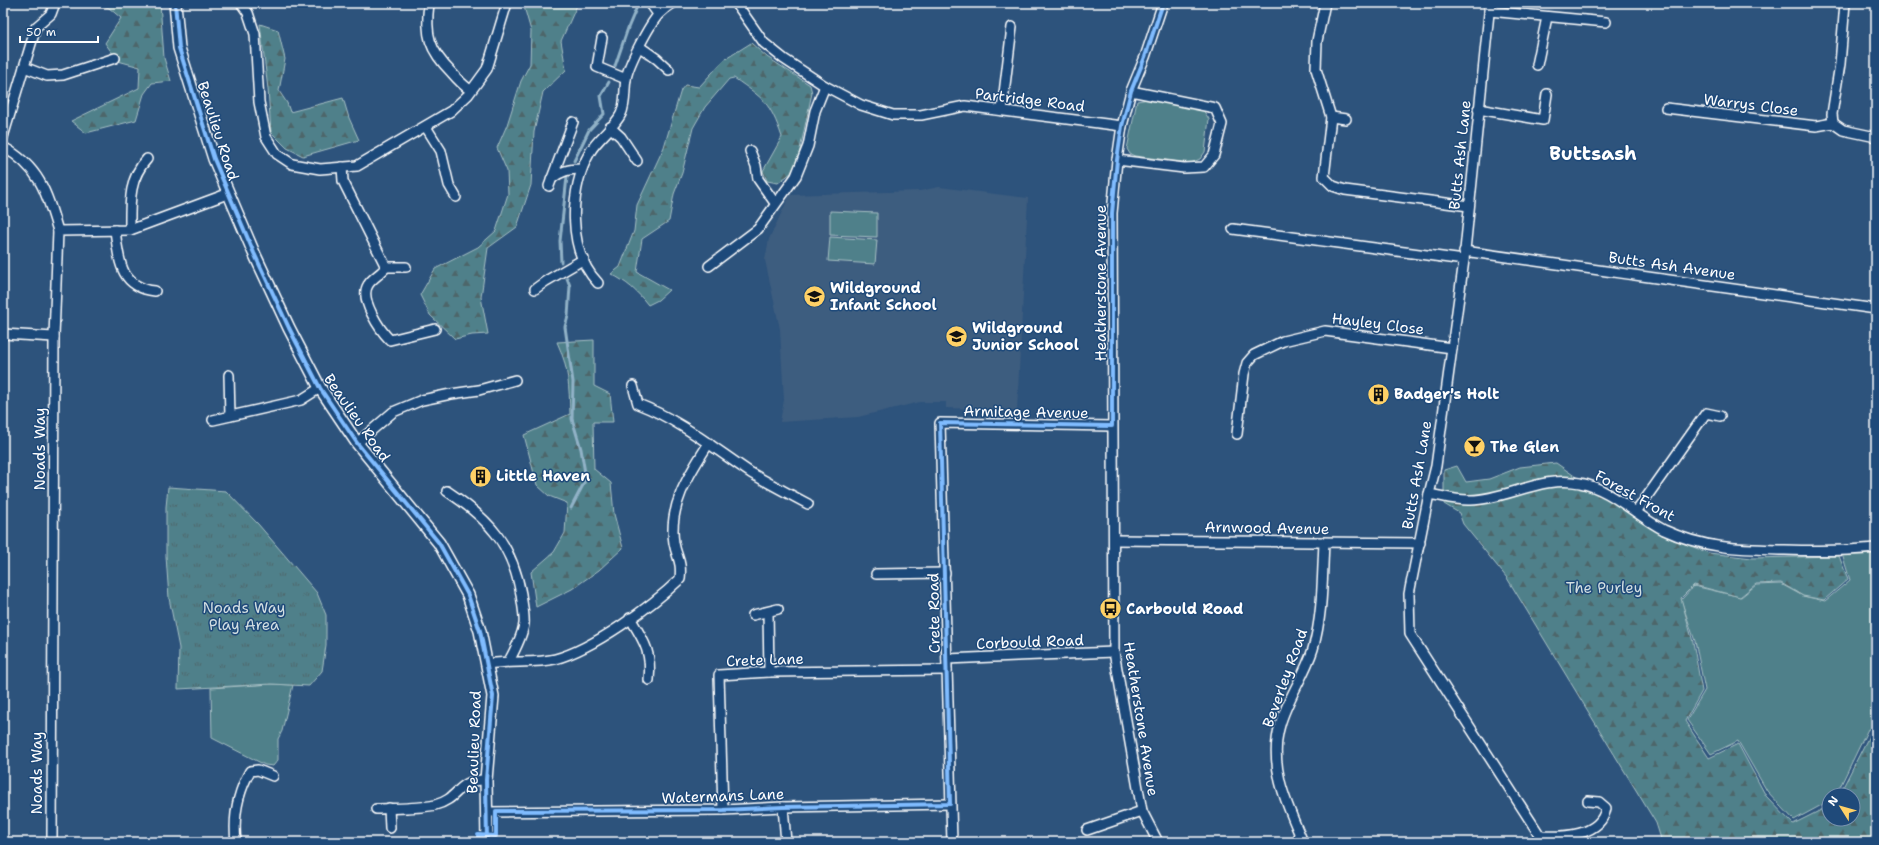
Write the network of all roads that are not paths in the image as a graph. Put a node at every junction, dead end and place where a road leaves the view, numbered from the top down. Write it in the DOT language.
graph roads {
  1 [pos="55,3"];
  2 [pos="175,3"];
  3 [pos="241,3"];
  4 [pos="429,3"];
  5 [pos="507,3"];
  6 [pos="650,3"];
  7 [pos="673,3"];
  8 [pos="736,3"];
  9 [pos="1163,3"];
  10 [pos="1325,3"];
  11 [pos="1845,3"];
  12 [pos="1490,7"];
  13 [pos="658,14"];
  14 [pos="1547,17"];
  15 [pos="1606,22"];
  16 [pos="1012,27"];
  17 [pos="602,38"];
  18 [pos="640,47"];
  19 [pos="115,58"];
  20 [pos="1537,65"];
  21 [pos="24,67"];
  22 [pos="669,70"];
  23 [pos="626,79"];
  24 [pos="825,86"];
  25 [pos="470,90"];
  26 [pos="1131,91"];
  27 [pos="1547,94"];
  28 [pos="1666,108"];
  29 [pos="1478,109"];
  30 [pos="1002,110"];
  31 [pos="1331,117"];
  32 [pos="1346,119"];
  33 [pos="573,122"];
  34 [pos="1834,123"];
  35 [pos="1122,126"];
  36 [pos="426,127"];
  37 [pos="610,128"];
  38 [pos="3,136"];
  39 [pos="1876,137"];
  40 [pos="3,147"];
  41 [pos="750,151"];
  42 [pos="147,159"];
  43 [pos="1117,160"];
  44 [pos="637,161"];
  45 [pos="342,167"];
  46 [pos="581,169"];
  47 [pos="227,194"];
  48 [pos="456,197"];
  49 [pos="775,203"];
  50 [pos="1469,206"];
  51 [pos="1233,228"];
  52 [pos="115,230"];
  53 [pos="130,230"];
  54 [pos="58,231"];
  55 [pos="1464,255"];
  56 [pos="584,259"];
  57 [pos="709,266"];
  58 [pos="386,267"];
  59 [pos="406,267"];
  60 [pos="598,282"];
  61 [pos="535,289"];
  62 [pos="155,291"];
  63 [pos="1876,309"];
  64 [pos="435,329"];
  65 [pos="3,334"];
  66 [pos="54,337"];
  67 [pos="1452,348"];
  68 [pos="229,375"];
  69 [pos="515,380"];
  70 [pos="633,386"];
  71 [pos="320,388"];
  72 [pos="230,416"];
  73 [pos="1720,416"];
  74 [pos="213,420"];
  75 [pos="940,422"];
  76 [pos="1112,426"];
  77 [pos="1237,434"];
  78 [pos="358,443"];
  79 [pos="709,443"];
  80 [pos="447,491"];
  81 [pos="1429,494"];
  82 [pos="808,504"];
  83 [pos="1636,512"];
  84 [pos="1115,540"];
  85 [pos="1324,543"];
  86 [pos="1420,543"];
  87 [pos="1876,548"];
  88 [pos="945,573"];
  89 [pos="876,574"];
  90 [pos="778,609"];
  91 [pos="768,612"];
  92 [pos="752,615"];
  93 [pos="630,618"];
  94 [pos="1114,652"];
  95 [pos="947,659"];
  96 [pos="509,661"];
  97 [pos="488,664"];
  98 [pos="947,670"];
  99 [pos="769,672"];
  100 [pos="649,680"];
  101 [pos="272,776"];
  102 [pos="486,780"];
  103 [pos="1588,800"];
  104 [pos="950,804"];
  105 [pos="783,807"];
  106 [pos="389,808"];
  107 [pos="376,809"];
  108 [pos="723,810"];
  109 [pos="1142,811"];
  110 [pos="488,812"];
  111 [pos="390,828"];
  112 [pos="1087,830"];
  113 [pos="1542,839"];
  114 [pos="52,842"];
  115 [pos="236,842"];
  116 [pos="487,842"];
  117 [pos="786,842"];
  118 [pos="952,842"];
  119 [pos="1158,842"];
  120 [pos="1303,842"];
  1 -- 21 [label="street"];
  2 -- 47 [label="street, Beaulieu Road"];
  3 -- 45 [label="street"];
  4 -- 25 [label="street"];
  5 -- 25 [label="street"];
  6 -- 13 [label="street"];
  7 -- 13 [label="street"];
  8 -- 24 [label="street, Partridge Road"];
  9 -- 26 [label="street, Heatherstone Avenue"];
  10 -- 31 [label="street"];
  11 -- 34 [label="street"];
  12 -- 14 [label="street"];
  12 -- 29 [label="street, Butts Ash Lane"];
  13 -- 18 [label="street"];
  14 -- 15 [label="street"];
  14 -- 20 [label="street"];
  16 -- 30 [label="street"];
  17 -- 23 [label="street"];
  18 -- 22 [label="street"];
  18 -- 23 [label="street"];
  19 -- 21 [label="street"];
  21 -- 38 [label="street"];
  23 -- 37 [label="street"];
  24 -- 30 [label="street, Partridge Road"];
  24 -- 49 [label="street"];
  25 -- 36 [label="street"];
  26 -- 35 [label="street, Heatherstone Avenue"];
  26 -- 43 [label="street"];
  27 -- 29 [label="street"];
  28 -- 34 [label="street, Warrys Close"];
  29 -- 50 [label="street, Butts Ash Lane"];
  30 -- 35 [label="street, Partridge Road"];
  31 -- 32 [label="street"];
  31 -- 50 [label="street"];
  33 -- 46 [label="street"];
  34 -- 39 [label="street"];
  35 -- 43 [label="street, Heatherstone Avenue"];
  36 -- 45 [label="street"];
  36 -- 48 [label="street"];
  37 -- 44 [label="street"];
  37 -- 46 [label="street"];
  40 -- 54 [label="street, Noads Way"];
  41 -- 49 [label="street"];
  42 -- 53 [label="street"];
  43 -- 76 [label="street, Heatherstone Avenue"];
  45 -- 58 [label="street"];
  46 -- 56 [label="street"];
  47 -- 53 [label="street"];
  47 -- 71 [label="street, Beaulieu Road"];
  49 -- 57 [label="street"];
  50 -- 55 [label="street, Butts Ash Lane"];
  51 -- 55 [label="street, Butts Ash Avenue"];
  52 -- 53 [label="street"];
  52 -- 54 [label="street"];
  52 -- 62 [label="street"];
  54 -- 66 [label="street, Noads Way"];
  55 -- 63 [label="street, Butts Ash Avenue"];
  55 -- 67 [label="street, Butts Ash Lane"];
  56 -- 60 [label="street"];
  56 -- 61 [label="street"];
  58 -- 59 [label="street"];
  58 -- 64 [label="street"];
  65 -- 66 [label="street"];
  66 -- 114 [label="street, Noads Way"];
  67 -- 77 [label="street, Hayley Close"];
  67 -- 81 [label="street, Butts Ash Lane"];
  68 -- 72 [label="street"];
  69 -- 78 [label="street"];
  70 -- 79 [label="street"];
  71 -- 72 [label="street"];
  71 -- 78 [label="street, Beaulieu Road"];
  72 -- 74 [label="street"];
  73 -- 83 [label="street"];
  75 -- 76 [label="street, Armitage Avenue"];
  75 -- 88 [label="street, Crete Road"];
  76 -- 84 [label="street, Heatherstone Avenue"];
  78 -- 97 [label="street, Beaulieu Road"];
  79 -- 82 [label="street"];
  79 -- 93 [label="street"];
  80 -- 96 [label="street"];
  81 -- 83 [label="street, Forest Front"];
  81 -- 86 [label="street, Butts Ash Lane"];
  83 -- 87 [label="street, Forest Front"];
  84 -- 85 [label="street, Arnwood Avenue"];
  84 -- 94 [label="street, Heatherstone Avenue"];
  85 -- 86 [label="street, Arnwood Avenue"];
  85 -- 120 [label="street, Beverley Road"];
  86 -- 113 [label="street, Butts Ash Lane"];
  88 -- 89 [label="street"];
  88 -- 95 [label="street, Crete Road"];
  90 -- 91 [label="street"];
  91 -- 92 [label="street"];
  91 -- 99 [label="street"];
  93 -- 96 [label="street"];
  93 -- 100 [label="street"];
  94 -- 95 [label="street, Corbould Road"];
  94 -- 109 [label="street, Heatherstone Avenue"];
  95 -- 98 [label="street, Crete Road"];
  96 -- 97 [label="street"];
  97 -- 102 [label="street, Beaulieu Road"];
  98 -- 99 [label="street, Crete Lane"];
  98 -- 104 [label="street, Crete Road"];
  99 -- 108 [label="street, Crete Lane"];
  101 -- 115 [label="street"];
  102 -- 106 [label="street"];
  102 -- 110 [label="street, Beaulieu Road"];
  103 -- 113 [label="street"];
  104 -- 105 [label="street, Watermans Lane"];
  104 -- 118 [label="street, Crete Road"];
  105 -- 108 [label="street, Watermans Lane"];
  105 -- 117 [label="street"];
  106 -- 107 [label="street"];
  106 -- 111 [label="street"];
  108 -- 110 [label="street, Watermans Lane"];
  109 -- 112 [label="street"];
  109 -- 119 [label="street, Heatherstone Avenue"];
  110 -- 116 [label="street, Beaulieu Road"];
}
